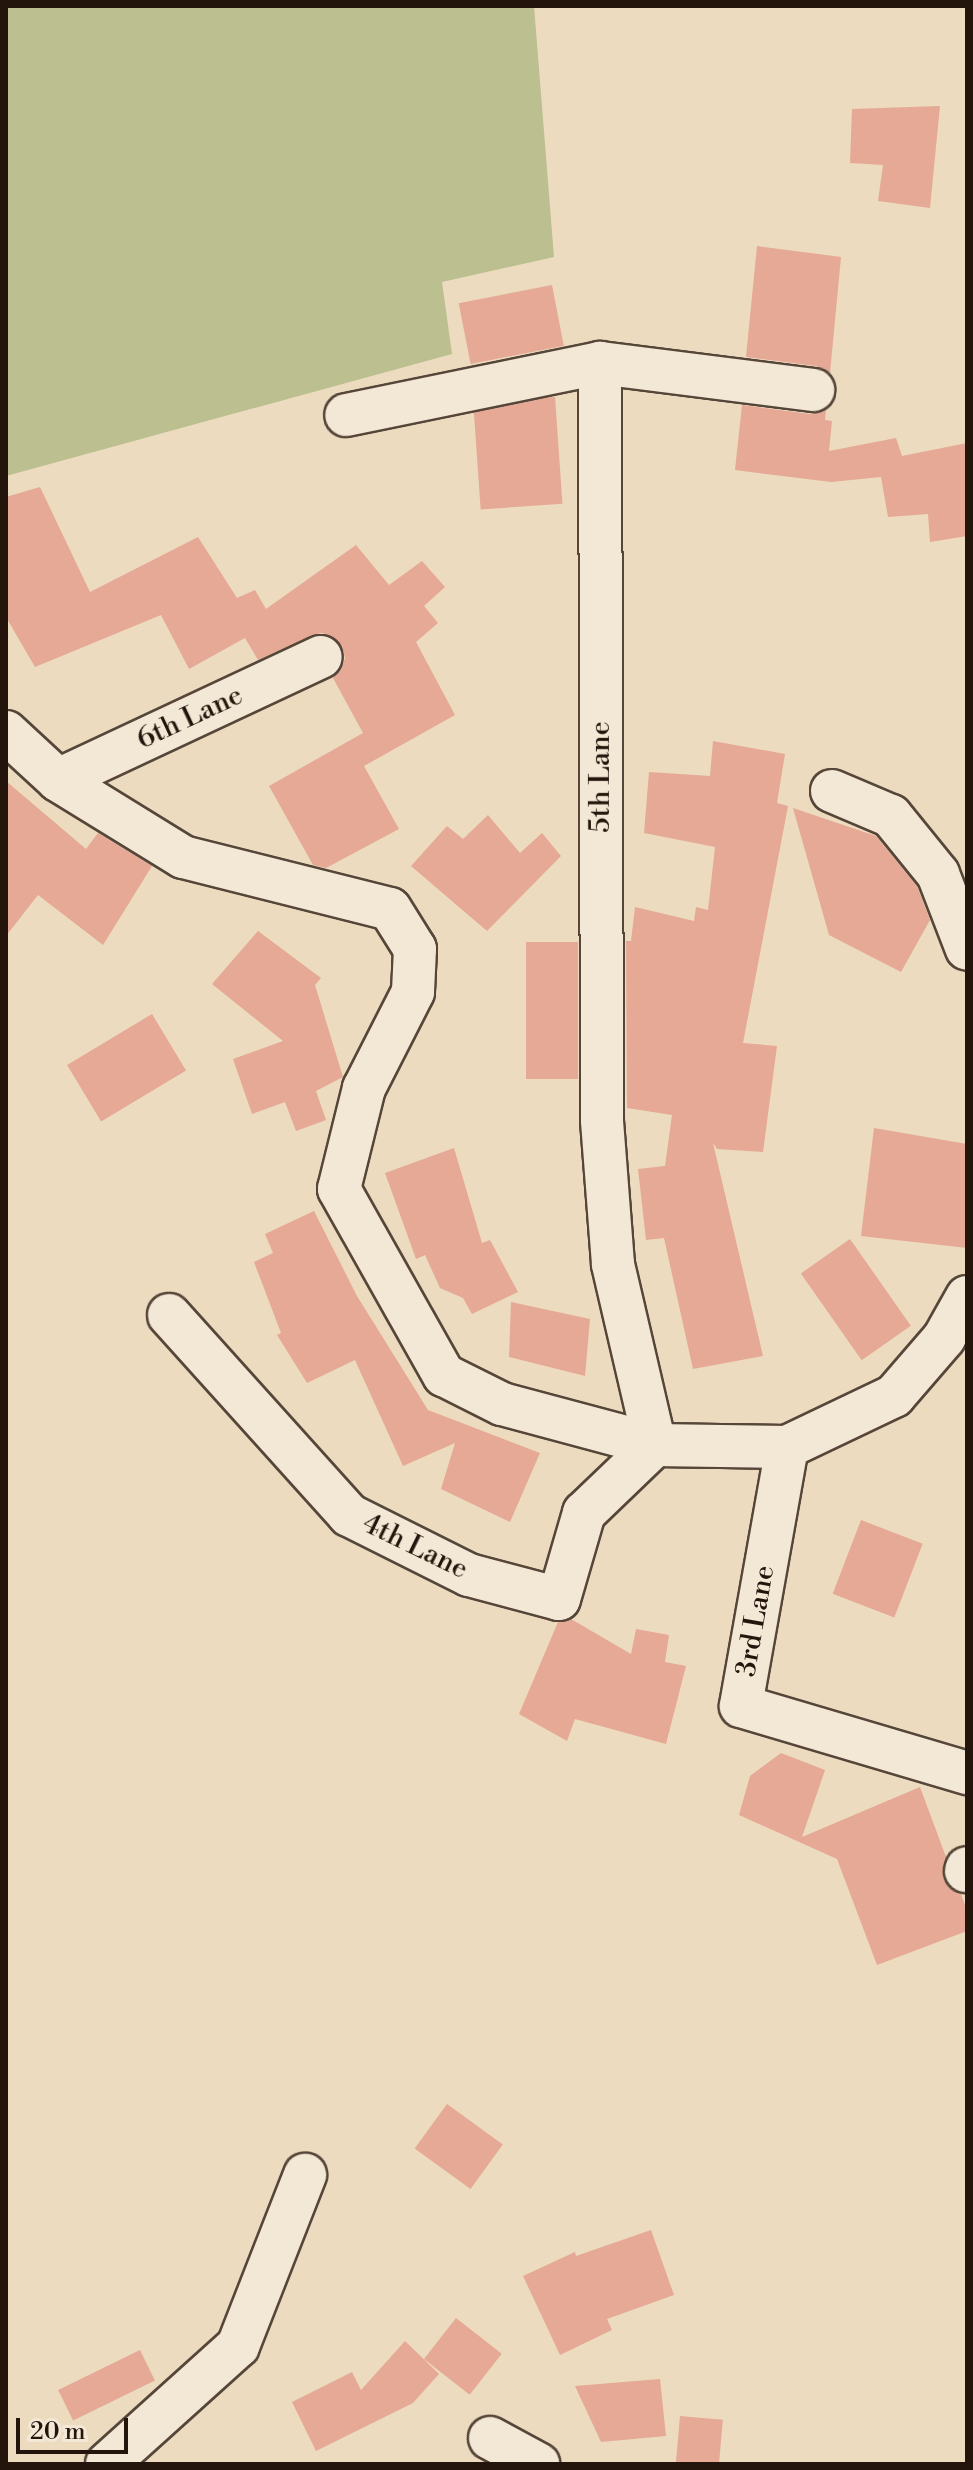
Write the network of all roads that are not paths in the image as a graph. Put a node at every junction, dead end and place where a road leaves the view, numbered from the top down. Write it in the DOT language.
graph roads {
  1 [pos="600,363"];
  2 [pos="813,390"];
  3 [pos="346,415"];
  4 [pos="321,657"];
  5 [pos="6,732"];
  6 [pos="58,780"];
  7 [pos="832,791"];
  8 [pos="967,949"];
  9 [pos="967,1297"];
  10 [pos="169,1315"];
  11 [pos="655,1445"];
  12 [pos="787,1447"];
  13 [pos="967,1773"];
  14 [pos="305,2175"];
  15 [pos="490,2438"];
  16 [pos="107,2464"];
  17 [pos="538,2464"];
  1 -- 2 [label="street"];
  1 -- 3 [label="street"];
  1 -- 11 [label="street, 5th Lane"];
  4 -- 6 [label="street, 6th Lane"];
  5 -- 6 [label="street"];
  6 -- 11 [label="street"];
  7 -- 8 [label="street"];
  9 -- 12 [label="street"];
  10 -- 11 [label="street, 4th Lane"];
  11 -- 12 [label="street"];
  12 -- 13 [label="street, 3rd Lane"];
  14 -- 16 [label="street"];
  15 -- 17 [label="street"];
}
